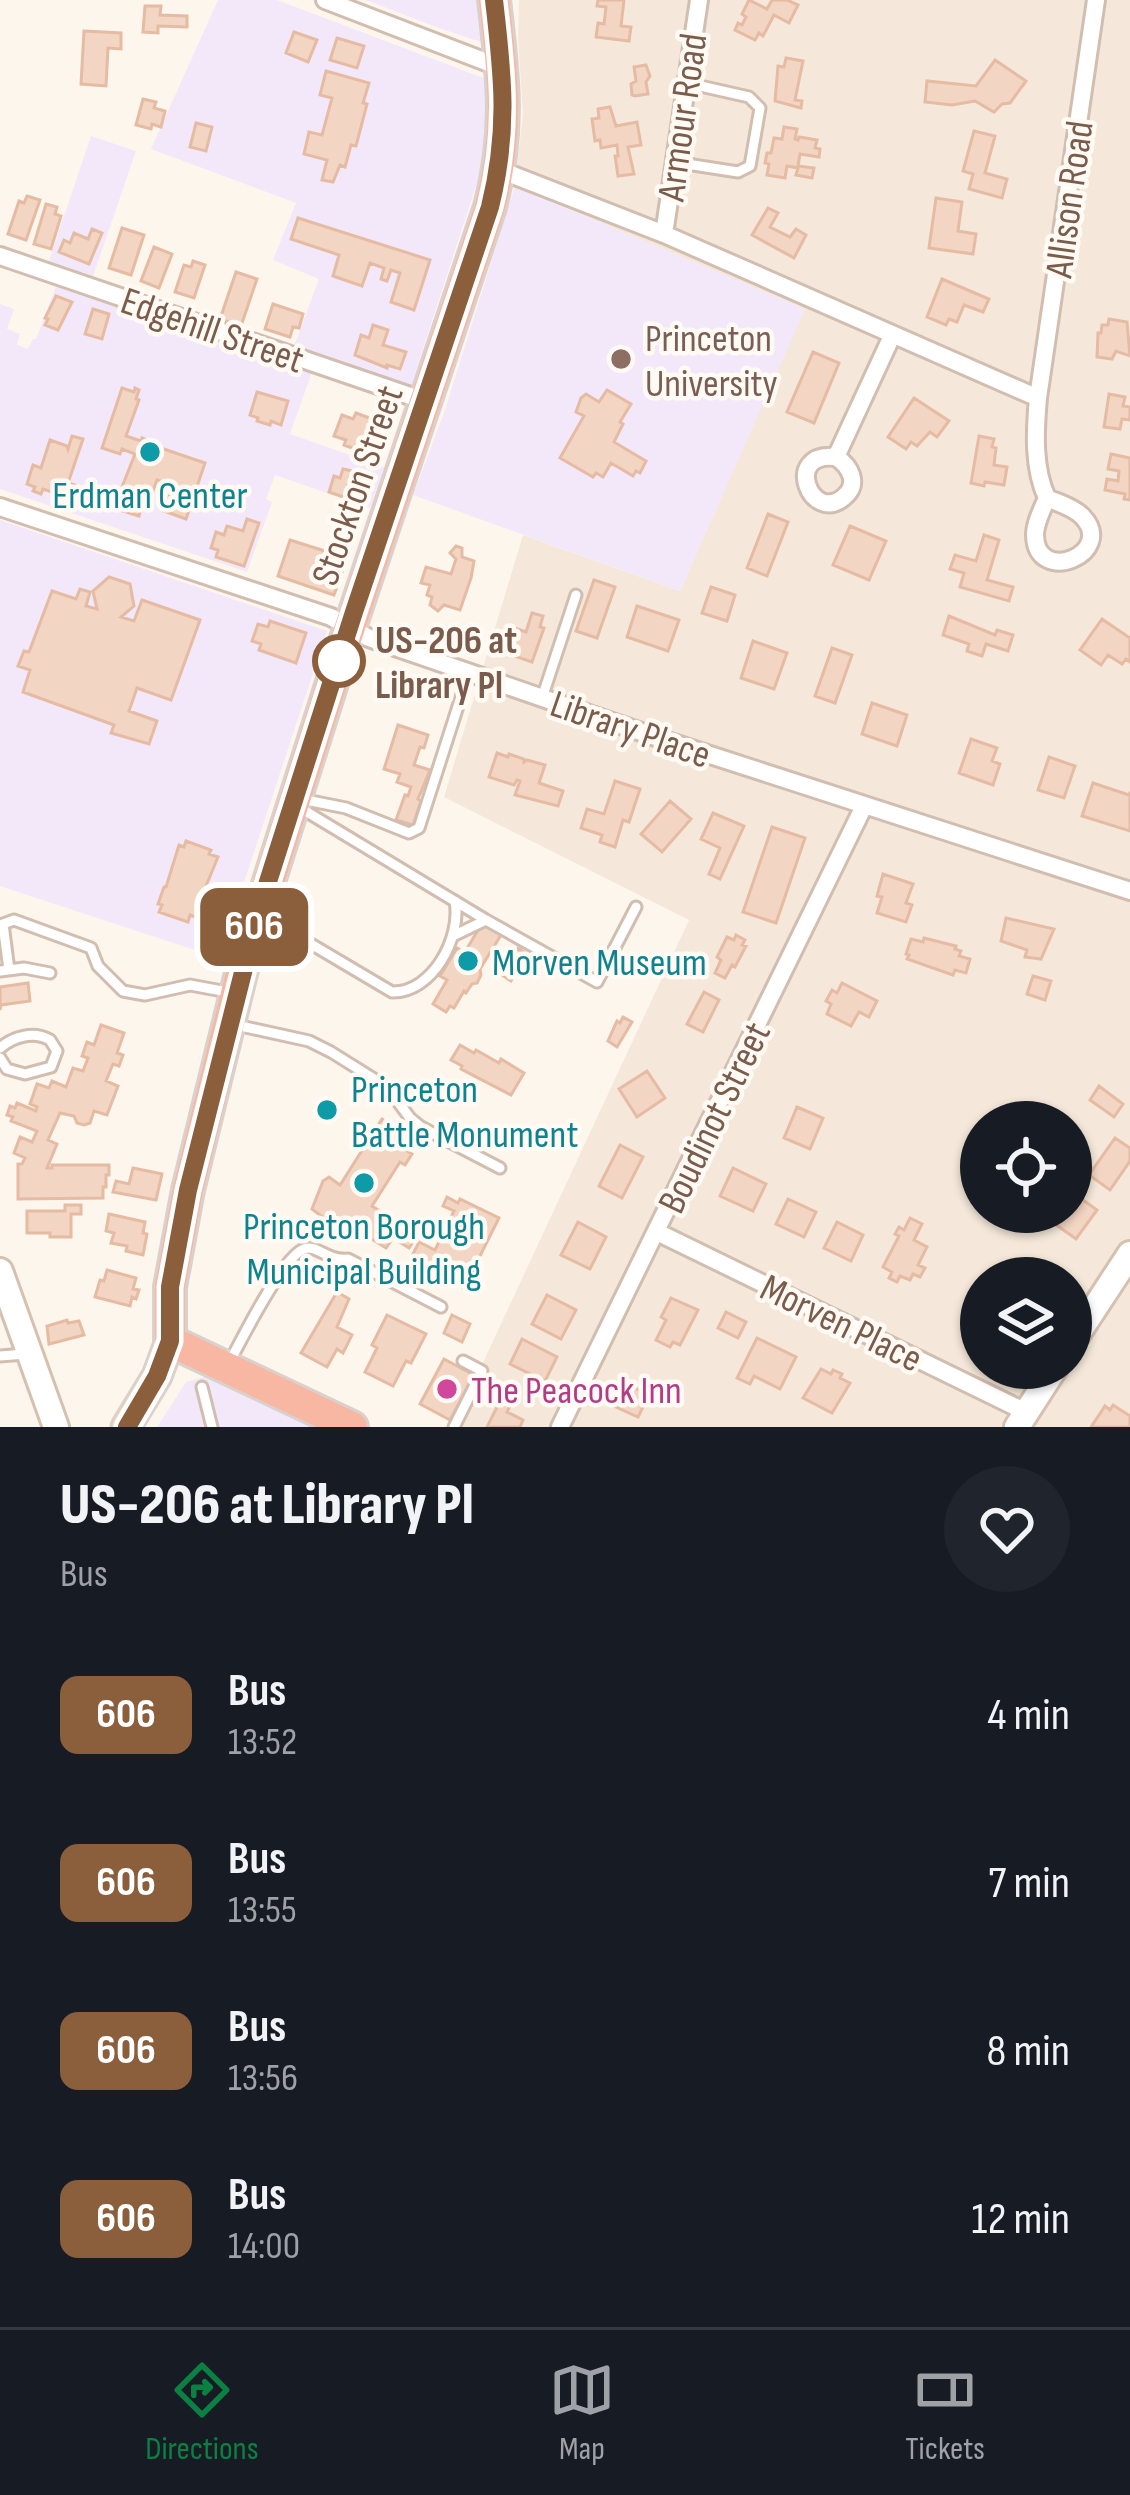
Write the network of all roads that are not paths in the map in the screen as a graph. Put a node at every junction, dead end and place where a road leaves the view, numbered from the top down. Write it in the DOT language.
graph roads {
  1 [pos="326,0"];
  2 [pos="494,0"];
  3 [pos="698,0"];
  4 [pos="1096,0"];
  5 [pos="502,68"];
  6 [pos="686,83"];
  7 [pos="674,162"];
  8 [pos="500,170"];
  9 [pos="664,234"];
  10 [pos="0,256"];
  11 [pos="892,336"];
  12 [pos="1038,398"];
  13 [pos="425,401"];
  14 [pos="836,457"];
  15 [pos="1047,499"];
  16 [pos="0,507"];
  17 [pos="576,595"];
  18 [pos="350,628"];
  19 [pos="469,672"];
  20 [pos="542,698"];
  21 [pos="293,800"];
  22 [pos="865,806"];
  23 [pos="1130,892"];
  24 [pos="455,901"];
  25 [pos="636,907"];
  26 [pos="258,913"];
  27 [pos="486,920"];
  28 [pos="455,935"];
  29 [pos="4,971"];
  30 [pos="50,973"];
  31 [pos="234,1009"];
  32 [pos="0,1048"];
  33 [pos="0,1058"];
  34 [pos="500,1168"];
  35 [pos="657,1232"];
  36 [pos="1130,1254"];
  37 [pos="0,1271"];
  38 [pos="441,1306"];
  39 [pos="1092,1312"];
  40 [pos="170,1341"];
  41 [pos="30,1353"];
  42 [pos="0,1358"];
  43 [pos="464,1361"];
  44 [pos="227,1367"];
  45 [pos="202,1387"];
  46 [pos="1042,1389"];
  47 [pos="1022,1420"];
  48 [pos="56,1427"];
  49 [pos="126,1427"];
  50 [pos="212,1427"];
  51 [pos="352,1427"];
  52 [pos="454,1427"];
  53 [pos="560,1427"];
  1 -- 5 [label="street"];
  2 -- 5 [label="highway, Stockton Street"];
  3 -- 6 [label="street, Armour Road"];
  4 -- 12 [label="street, Allison Road"];
  5 -- 8 [label="highway, Stockton Street"];
  6 -- 7 [label="street, Armour Road"];
  6 -- 7 [label="lane"];
  7 -- 9 [label="street, Armour Road"];
  8 -- 9 [label="street"];
  8 -- 13 [label="highway, Stockton Street"];
  9 -- 11 [label="street"];
  10 -- 13 [label="street, Edgehill Street"];
  11 -- 12 [label="street"];
  11 -- 14 [label="street"];
  12 -- 15 [label="street, Allison Road"];
  13 -- 18 [label="highway, Stockton Street"];
  16 -- 18 [label="street, Library Place"];
  17 -- 20 [label="lane"];
  18 -- 19 [label="street, Library Place"];
  18 -- 21 [label="highway, Stockton Street"];
  19 -- 20 [label="street, Library Place"];
  19 -- 21 [label="lane"];
  20 -- 22 [label="street, Library Place"];
  21 -- 24 [label="lane"];
  21 -- 26 [label="highway, Stockton Street"];
  22 -- 23 [label="street, Library Place"];
  22 -- 35 [label="street, Boudinot Street"];
  24 -- 27 [label="lane"];
  24 -- 28 [label="lane"];
  25 -- 27 [label="lane"];
  26 -- 28 [label="lane"];
  26 -- 31 [label="highway, Stockton Street"];
  27 -- 28 [label="lane"];
  29 -- 30 [label="lane"];
  29 -- 31 [label="lane"];
  31 -- 34 [label="lane"];
  31 -- 40 [label="highway, Stockton Street"];
  32 -- 33 [label="lane"];
  35 -- 47 [label="street, Morven Place"];
  35 -- 53 [label="street, Boudinot Street"];
  36 -- 39 [label="main road"];
  37 -- 41 [label="main road"];
  38 -- 44 [label="lane"];
  40 -- 44 [label="highway"];
  40 -- 49 [label="main road"];
  41 -- 42 [label="lane"];
  41 -- 48 [label="main road"];
  43 -- 52 [label="lane"];
  44 -- 51 [label="highway"];
  45 -- 50 [label="lane"];
  46 -- 47 [label="main road"];
}
